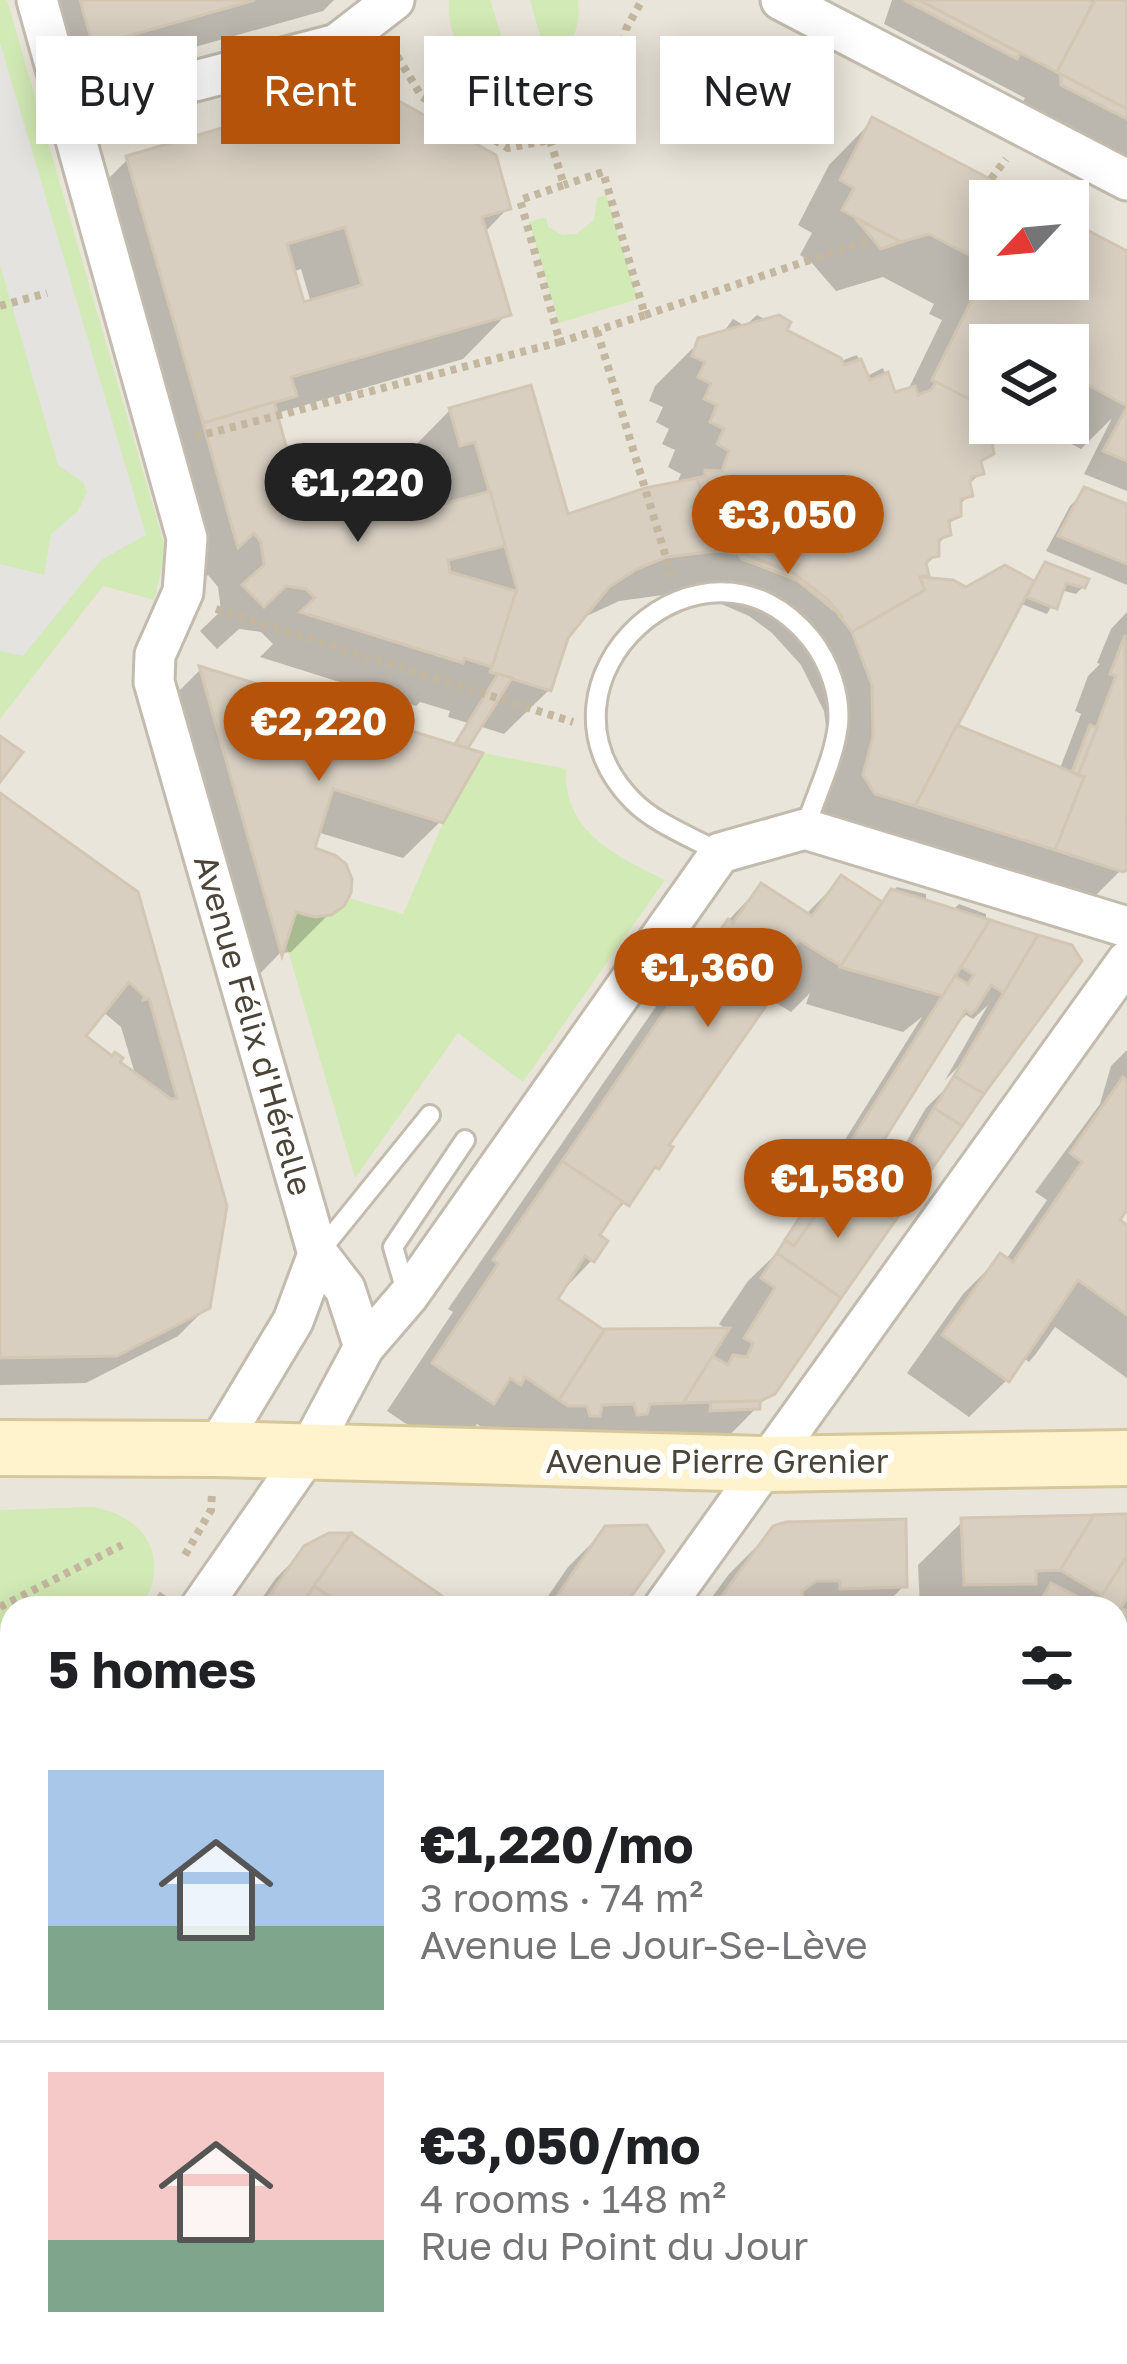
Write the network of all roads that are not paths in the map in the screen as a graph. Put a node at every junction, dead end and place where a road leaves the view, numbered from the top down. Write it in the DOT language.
graph roads {
  1 [pos="37,0"];
  2 [pos="781,0"];
  3 [pos="384,9"];
  4 [pos="47,36"];
  5 [pos="197,80"];
  6 [pos="77,144"];
  7 [pos="1127,179"];
  8 [pos="805,829"];
  9 [pos="719,853"];
  10 [pos="1127,927"];
  11 [pos="1127,961"];
  12 [pos="430,1115"];
  13 [pos="465,1140"];
  14 [pos="319,1253"];
  15 [pos="408,1296"];
  16 [pos="364,1347"];
  17 [pos="0,1448"];
  18 [pos="216,1449"];
  19 [pos="307,1454"];
  20 [pos="1127,1458"];
  21 [pos="767,1464"];
  22 [pos="208,1596"];
  23 [pos="672,1596"];
  1 -- 4 [label="street"];
  2 -- 7 [label="street"];
  3 -- 5 [label="street"];
  6 -- 14 [label="street, Avenue Félix d'Hérelle"];
  8 -- 9 [label="street"];
  8 -- 9 [label="lane"];
  8 -- 10 [label="street"];
  9 -- 15 [label="street"];
  11 -- 21 [label="street"];
  12 -- 14 [label="lane"];
  13 -- 15 [label="lane"];
  14 -- 16 [label="street, Avenue Félix d'Hérelle"];
  14 -- 18 [label="street"];
  15 -- 16 [label="street"];
  16 -- 19 [label="street"];
  17 -- 18 [label="main road, Avenue Pierre Grenier"];
  18 -- 19 [label="main road, Avenue Pierre Grenier"];
  19 -- 21 [label="main road, Avenue Pierre Grenier"];
  19 -- 22 [label="street"];
  20 -- 21 [label="main road, Avenue Pierre Grenier"];
  21 -- 23 [label="street"];
}
